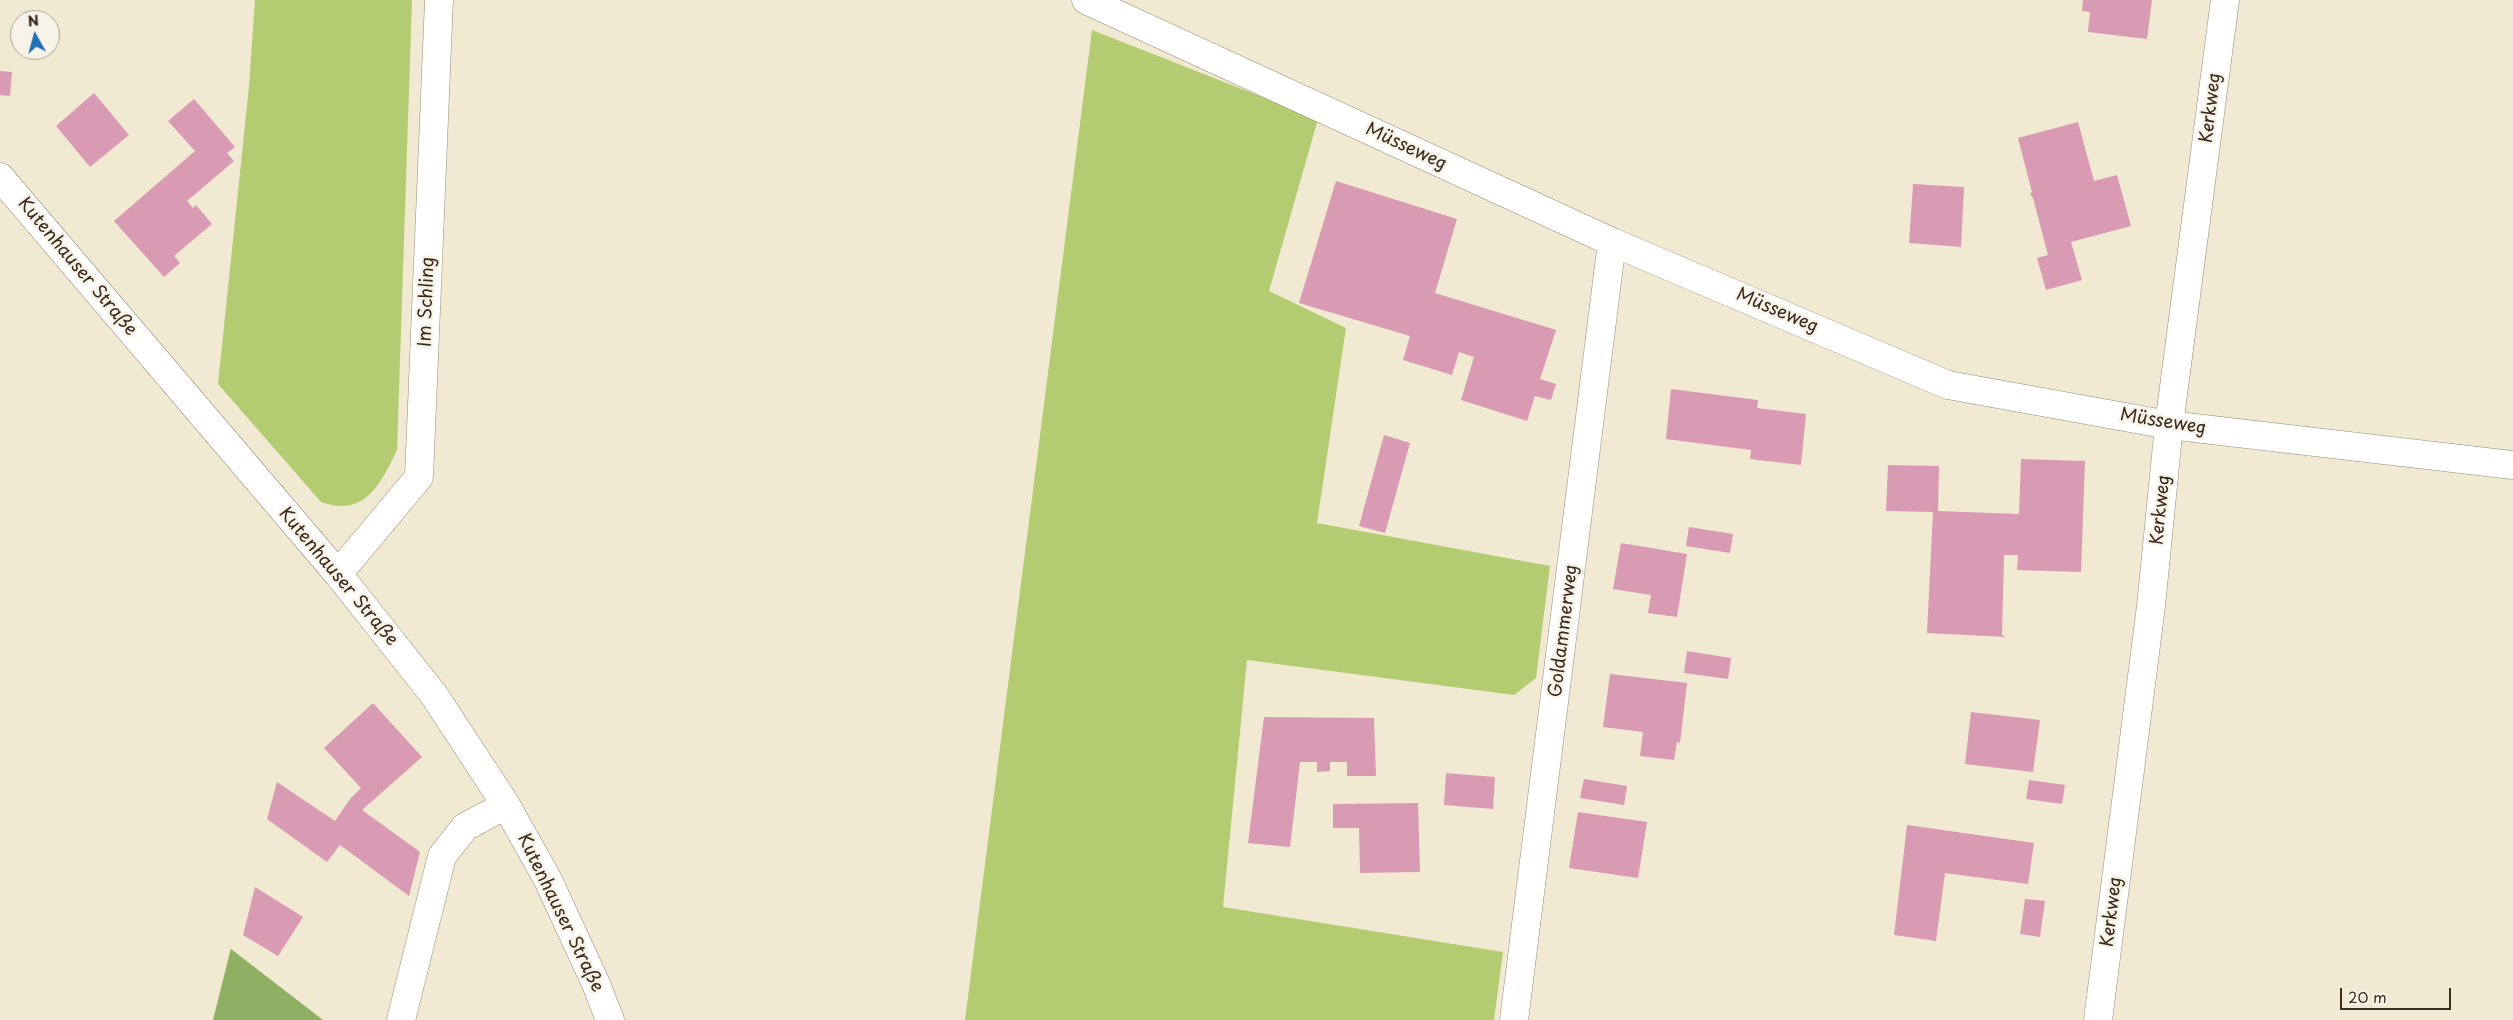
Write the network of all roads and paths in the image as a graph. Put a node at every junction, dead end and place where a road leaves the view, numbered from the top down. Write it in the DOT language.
graph roads {
  1 [pos="439,0"];
  2 [pos="1086,0"];
  3 [pos="2225,0"];
  4 [pos="0,177"];
  5 [pos="1612,242"];
  6 [pos="2169,425"];
  7 [pos="2513,463"];
  8 [pos="338,574"];
  9 [pos="506,805"];
  10 [pos="401,1020"];
  11 [pos="610,1020"];
  12 [pos="1514,1020"];
  13 [pos="2098,1020"];
  1 -- 8 [label="street, Im Schling"];
  2 -- 5 [label="street, Müsseweg"];
  3 -- 6 [label="street, Kerkweg"];
  4 -- 8 [label="street, Kutenhauser Straße"];
  5 -- 6 [label="street, Müsseweg"];
  5 -- 12 [label="street, Goldammerweg"];
  6 -- 7 [label="street, Müsseweg"];
  6 -- 13 [label="street, Kerkweg"];
  8 -- 9 [label="street, Kutenhauser Straße"];
  9 -- 10 [label="street"];
  9 -- 11 [label="street, Kutenhauser Straße"];
}
